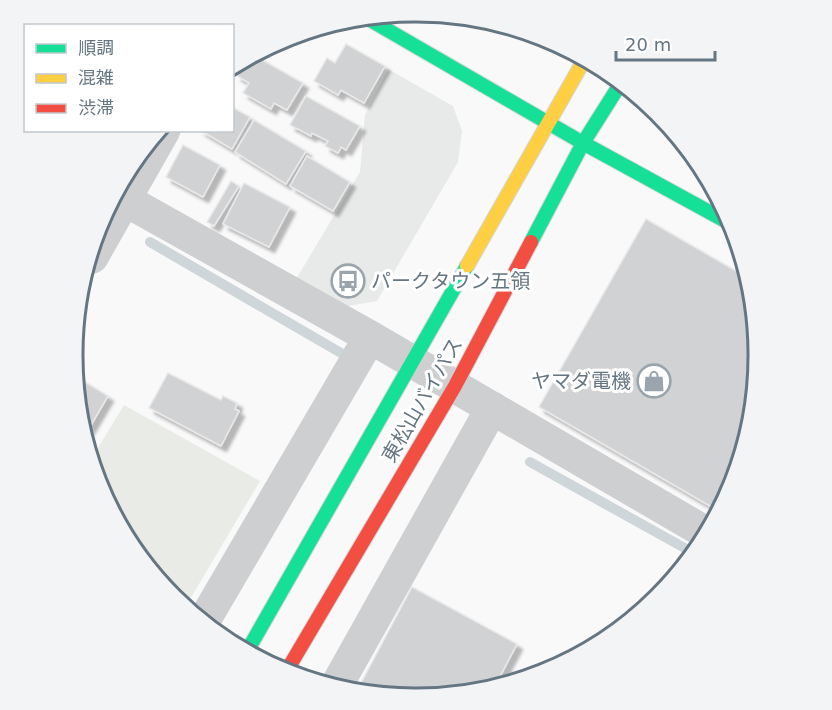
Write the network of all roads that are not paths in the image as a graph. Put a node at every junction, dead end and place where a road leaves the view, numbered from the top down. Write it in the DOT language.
graph roads {
  1 [pos="378,25"];
  2 [pos="581,66"];
  3 [pos="617,90"];
  4 [pos="548,123"];
  5 [pos="583,143"];
  6 [pos="123,199"];
  7 [pos="718,217"];
  8 [pos="370,337"];
  9 [pos="412,362"];
  10 [pos="455,386"];
  11 [pos="492,408"];
  12 [pos="699,529"];
  13 [pos="208,614"];
  14 [pos="251,644"];
  15 [pos="291,663"];
  16 [pos="340,678"];
  1 -- 4 [label="main road"];
  2 -- 4 [label="main road, 東松山バイパス"];
  3 -- 5 [label="main road, 東松山バイパス"];
  4 -- 5 [label="main road"];
  4 -- 9 [label="main road, 東松山バイパス"];
  5 -- 7 [label="main road"];
  5 -- 10 [label="main road, 東松山バイパス"];
  6 -- 8 [label="street"];
  8 -- 9 [label="street"];
  8 -- 13 [label="street"];
  9 -- 10 [label="street"];
  9 -- 14 [label="main road, 東松山バイパス"];
  10 -- 11 [label="street"];
  10 -- 15 [label="main road, 東松山バイパス"];
  11 -- 12 [label="street"];
  11 -- 16 [label="street"];
}
